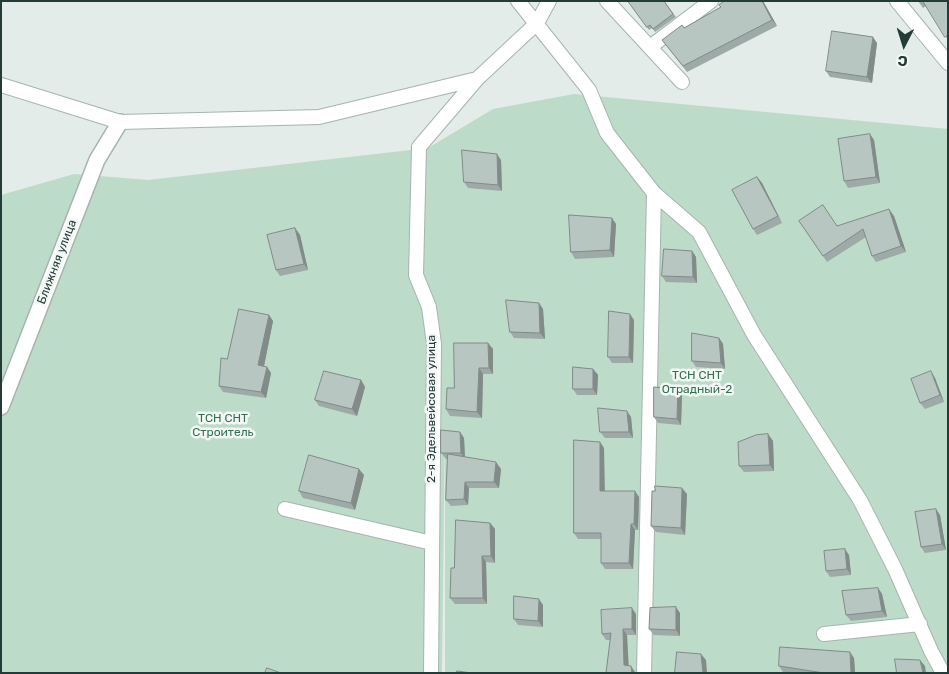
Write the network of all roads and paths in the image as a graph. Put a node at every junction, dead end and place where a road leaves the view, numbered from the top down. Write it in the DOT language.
graph roads {
  1 [pos="518,1"];
  2 [pos="549,1"];
  3 [pos="607,1"];
  4 [pos="711,1"];
  5 [pos="897,1"];
  6 [pos="537,23"];
  7 [pos="650,47"];
  8 [pos="948,63"];
  9 [pos="477,79"];
  10 [pos="682,82"];
  11 [pos="1,85"];
  12 [pos="120,122"];
  13 [pos="654,193"];
  14 [pos="1,407"];
  15 [pos="285,509"];
  16 [pos="432,543"];
  17 [pos="920,624"];
  18 [pos="824,634"];
  19 [pos="431,673"];
  20 [pos="644,673"];
  21 [pos="944,673"];
  1 -- 6 [label="lane"];
  2 -- 6 [label="lane, 2-я Эдельвейсовая улица"];
  3 -- 7 [label="lane"];
  4 -- 7 [label="lane"];
  5 -- 8 [label="lane"];
  6 -- 9 [label="lane, 2-я Эдельвейсовая улица"];
  6 -- 13 [label="lane"];
  7 -- 10 [label="lane"];
  9 -- 12 [label="lane"];
  9 -- 16 [label="lane, 2-я Эдельвейсовая улица"];
  11 -- 12 [label="lane"];
  12 -- 14 [label="street, Ближняя улица"];
  13 -- 17 [label="lane"];
  13 -- 20 [label="lane"];
  15 -- 16 [label="lane"];
  16 -- 19 [label="lane, 2-я Эдельвейсовая улица"];
  17 -- 18 [label="lane"];
  17 -- 21 [label="lane"];
}
